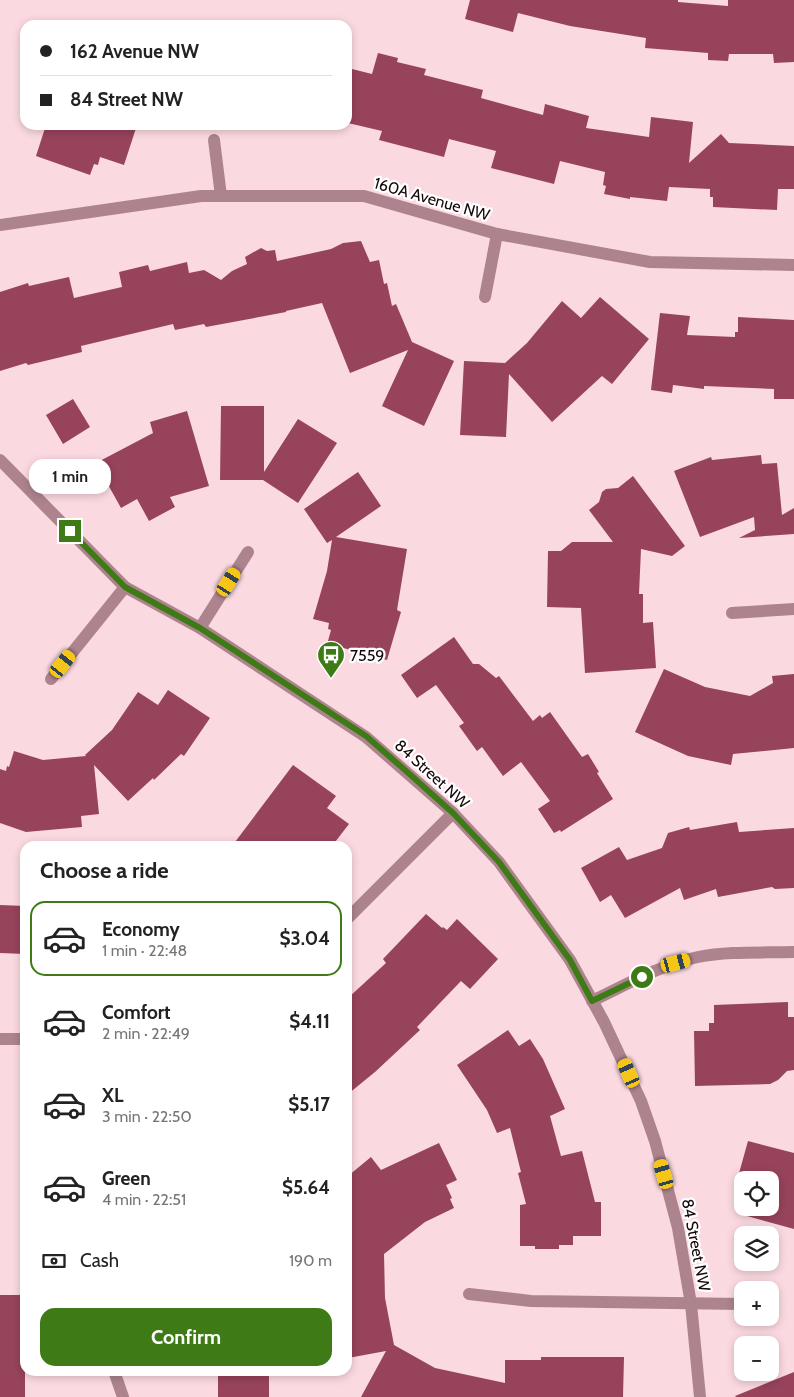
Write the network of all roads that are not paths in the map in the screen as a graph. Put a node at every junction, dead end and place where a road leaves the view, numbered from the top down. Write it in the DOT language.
graph roads {
  1 [pos="214,140"];
  2 [pos="221,196"];
  3 [pos="0,225"];
  4 [pos="497,234"];
  5 [pos="794,266"];
  6 [pos="484,298"];
  7 [pos="0,460"];
  8 [pos="248,552"];
  9 [pos="125,587"];
  10 [pos="794,609"];
  11 [pos="732,613"];
  12 [pos="200,628"];
  13 [pos="51,680"];
  14 [pos="453,813"];
  15 [pos="352,914"];
  16 [pos="794,952"];
  17 [pos="592,1001"];
  18 [pos="0,1039"];
  19 [pos="20,1039"];
  20 [pos="469,1294"];
  21 [pos="691,1304"];
  22 [pos="734,1304"];
  23 [pos="116,1376"];
  24 [pos="123,1397"];
  25 [pos="700,1397"];
  1 -- 2 [label="street"];
  2 -- 3 [label="street, 160A Avenue NW"];
  2 -- 4 [label="street, 160A Avenue NW"];
  4 -- 5 [label="street, 160A Avenue NW"];
  4 -- 6 [label="street"];
  7 -- 9 [label="street, 84 Street NW"];
  8 -- 12 [label="street"];
  9 -- 12 [label="street, 84 Street NW"];
  9 -- 13 [label="street"];
  10 -- 11 [label="street"];
  12 -- 14 [label="street, 84 Street NW"];
  14 -- 15 [label="street"];
  14 -- 17 [label="street, 84 Street NW"];
  16 -- 17 [label="street"];
  17 -- 21 [label="street, 84 Street NW"];
  18 -- 19 [label="street"];
  20 -- 21 [label="street, 84 Street NW"];
  21 -- 22 [label="street, 84 Street NW"];
  21 -- 25 [label="street, 84 Street NW"];
  23 -- 24 [label="street"];
}
